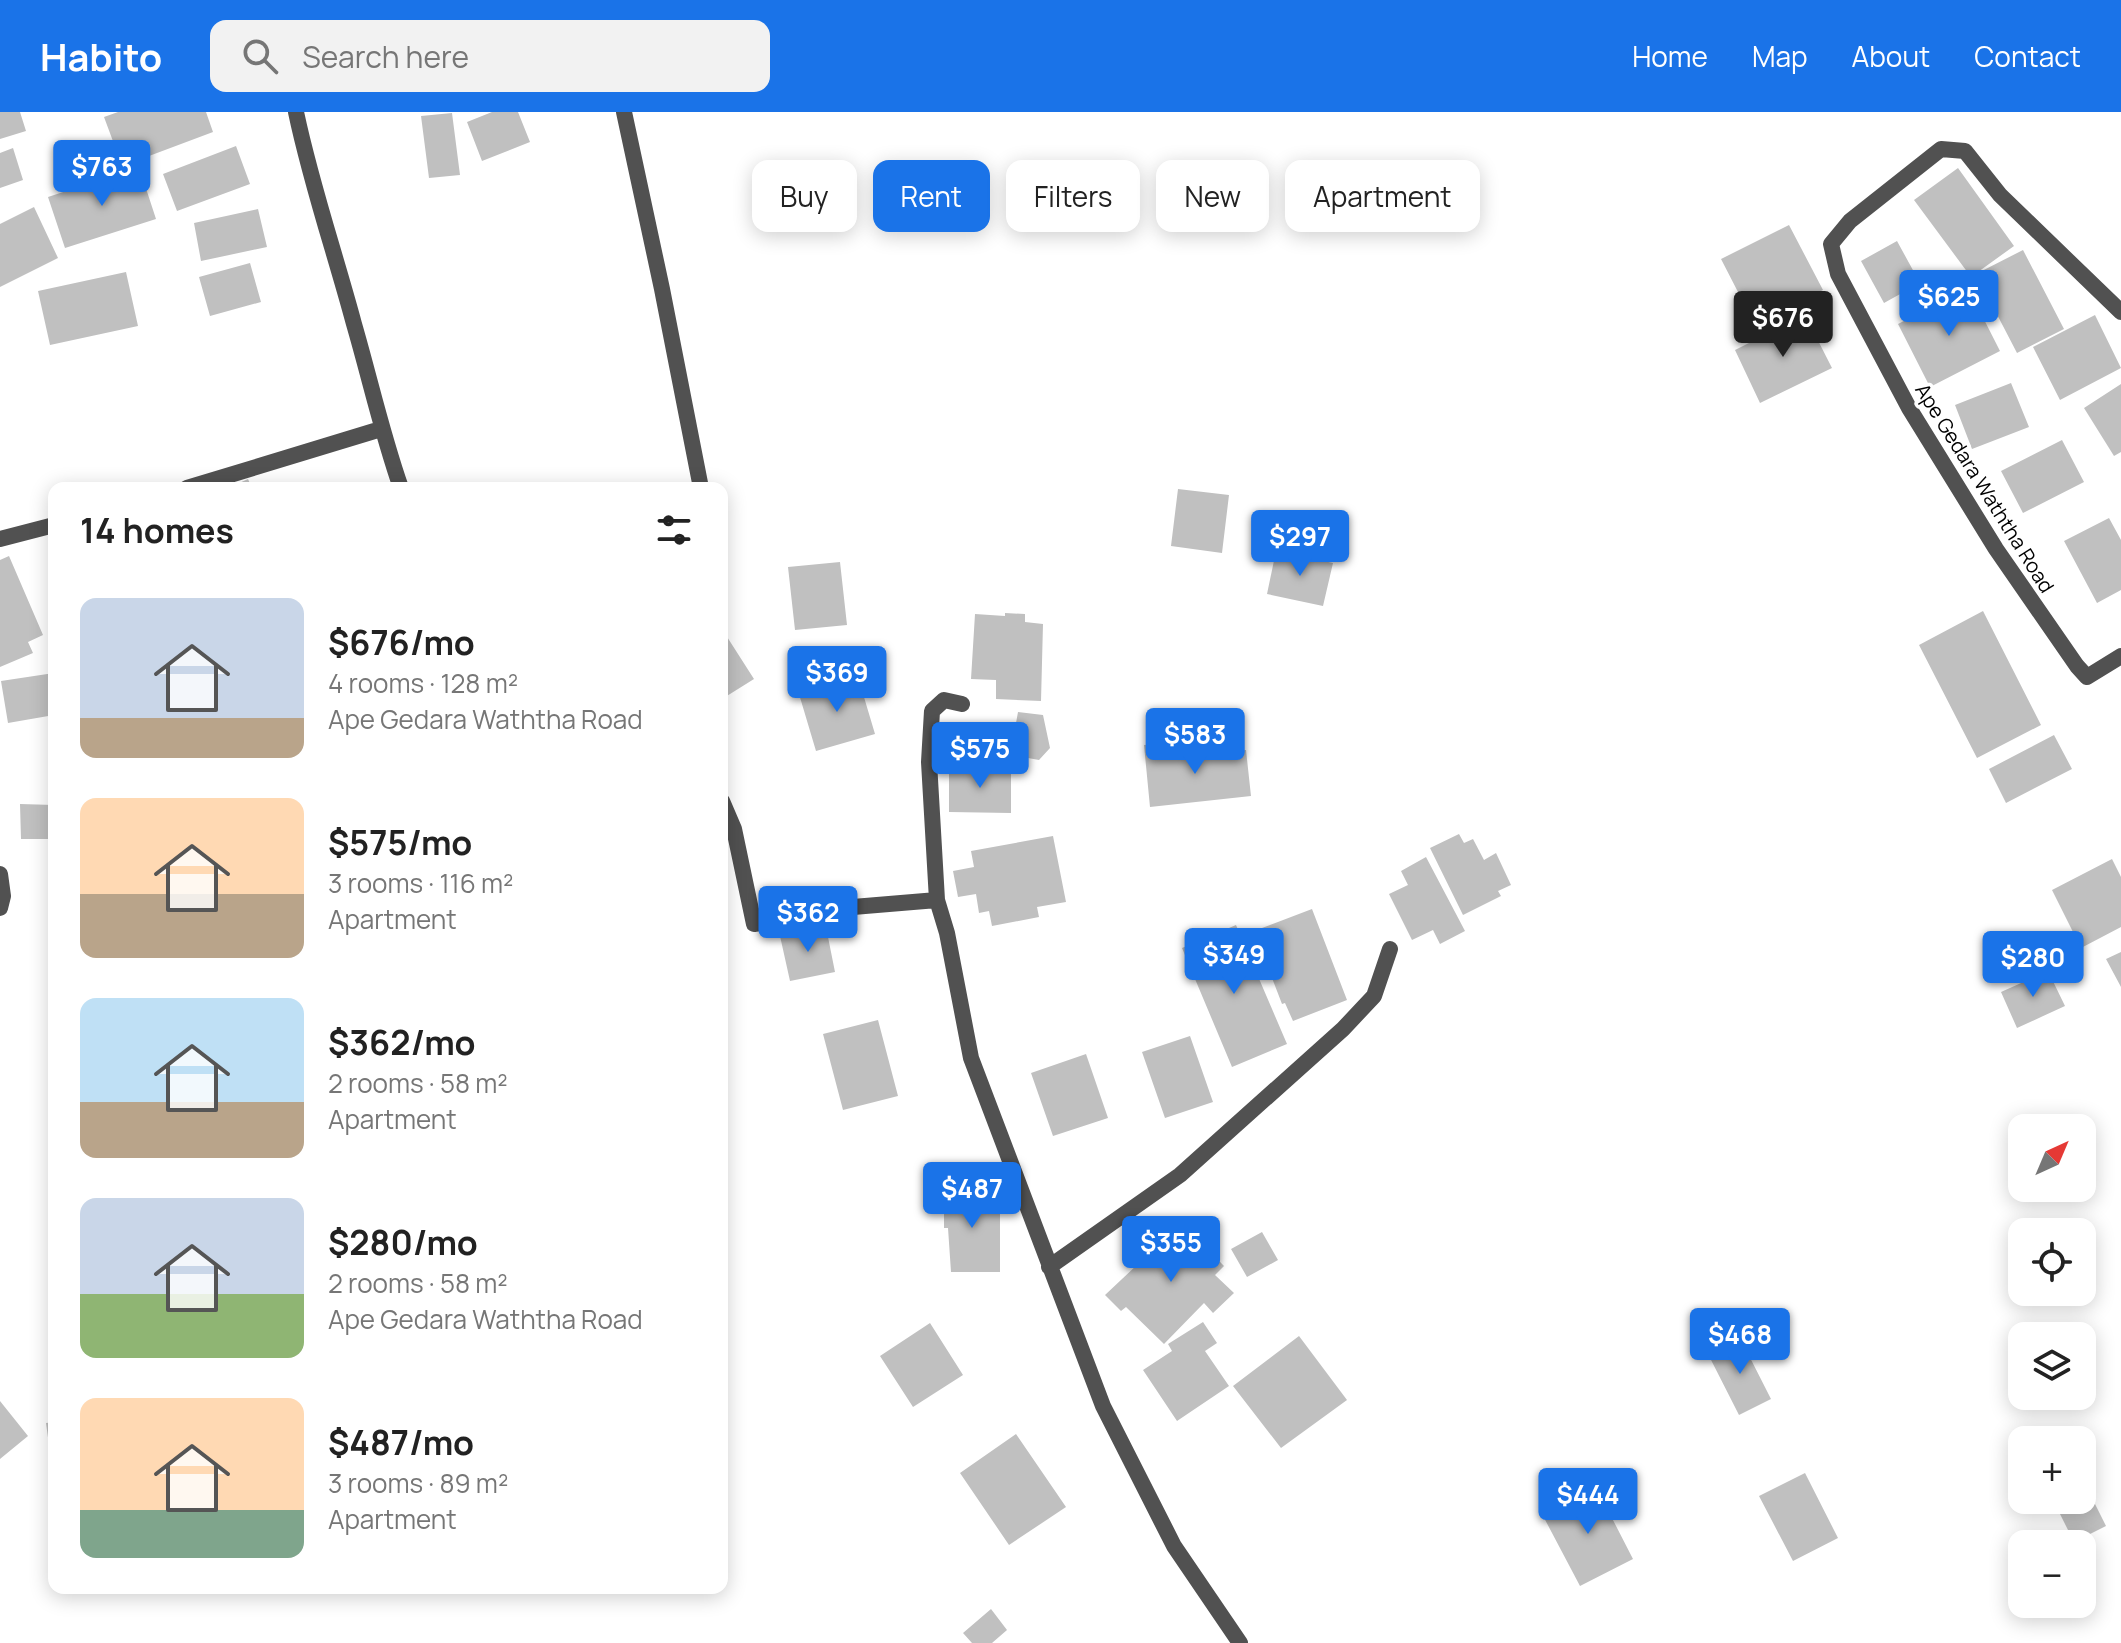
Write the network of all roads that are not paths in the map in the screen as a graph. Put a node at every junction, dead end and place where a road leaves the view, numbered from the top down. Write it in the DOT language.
graph roads {
  1 [pos="296,112"];
  2 [pos="624,112"];
  3 [pos="2121,312"];
  4 [pos="381,429"];
  5 [pos="207,482"];
  6 [pos="399,482"];
  7 [pos="700,482"];
  8 [pos="48,527"];
  9 [pos="0,539"];
  10 [pos="2121,656"];
  11 [pos="962,704"];
  12 [pos="728,815"];
  13 [pos="0,874"];
  14 [pos="937,900"];
  15 [pos="0,908"];
  16 [pos="1390,949"];
  17 [pos="1049,1267"];
  18 [pos="1240,1643"];
  1 -- 4 [label="street"];
  2 -- 7 [label="street"];
  3 -- 10 [label="street, Ape Gedara Waththa Road"];
  4 -- 5 [label="street"];
  4 -- 6 [label="street"];
  8 -- 9 [label="street"];
  11 -- 14 [label="street"];
  12 -- 14 [label="street"];
  13 -- 15 [label="street"];
  14 -- 17 [label="street"];
  16 -- 17 [label="street"];
  17 -- 18 [label="street"];
}
